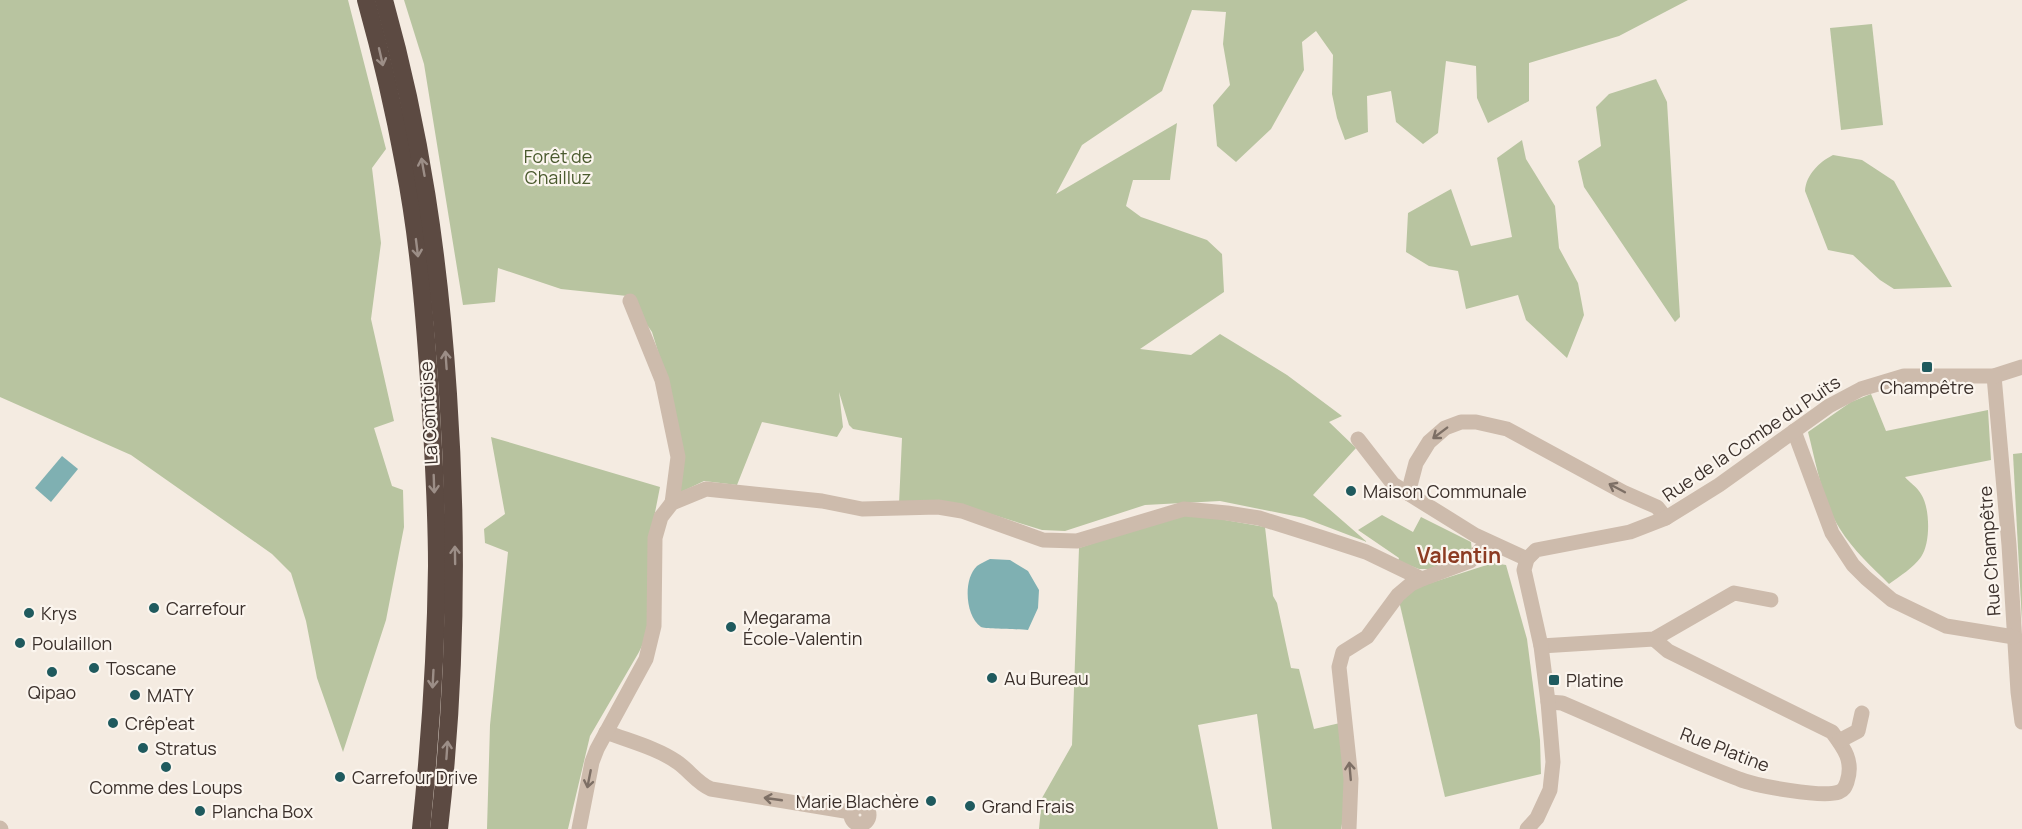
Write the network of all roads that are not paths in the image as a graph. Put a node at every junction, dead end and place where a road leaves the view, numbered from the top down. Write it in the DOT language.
graph roads {
  1 [pos="366,0"];
  2 [pos="384,0"];
  3 [pos="630,301"];
  4 [pos="2022,367"];
  5 [pos="1994,376"];
  6 [pos="1794,431"];
  7 [pos="1358,439"];
  8 [pos="1410,494"];
  9 [pos="672,502"];
  10 [pos="1666,518"];
  11 [pos="1488,542"];
  12 [pos="1527,559"];
  13 [pos="1394,567"];
  14 [pos="1422,579"];
  15 [pos="1398,595"];
  16 [pos="1771,600"];
  17 [pos="2014,637"];
  18 [pos="1654,639"];
  19 [pos="1541,646"];
  20 [pos="1548,702"];
  21 [pos="1862,713"];
  22 [pos="2022,722"];
  23 [pos="606,732"];
  24 [pos="1839,741"];
  25 [pos="868,826"];
  26 [pos="421,829"];
  27 [pos="439,829"];
  28 [pos="579,829"];
  29 [pos="1349,829"];
  30 [pos="1527,829"];
  1 -- 26 [label="highway, La Comtoise, one-way"];
  27 -- 2 [label="highway, La Comtoise, one-way"];
  3 -- 9 [label="street"];
  4 -- 5 [label="street, Rue de la Combe du Puits"];
  5 -- 6 [label="street, Rue de la Combe du Puits"];
  5 -- 17 [label="street, Rue Champêtre"];
  6 -- 10 [label="street, Rue de la Combe du Puits"];
  6 -- 17 [label="street"];
  7 -- 8 [label="street"];
  10 -- 8 [label="street, one-way"];
  8 -- 11 [label="street"];
  9 -- 13 [label="street"];
  9 -- 23 [label="street"];
  10 -- 12 [label="street, Rue de la Combe du Puits"];
  11 -- 12 [label="street"];
  11 -- 14 [label="street"];
  12 -- 19 [label="street"];
  13 -- 14 [label="street"];
  13 -- 15 [label="street"];
  14 -- 15 [label="street"];
  29 -- 15 [label="street, one-way"];
  16 -- 18 [label="street"];
  17 -- 22 [label="street, Rue Champêtre"];
  18 -- 19 [label="street"];
  18 -- 24 [label="street"];
  19 -- 20 [label="street"];
  20 -- 24 [label="street, Rue Platine"];
  20 -- 30 [label="street"];
  21 -- 24 [label="street"];
  25 -- 23 [label="street, one-way"];
  23 -- 28 [label="street, one-way"];
}
